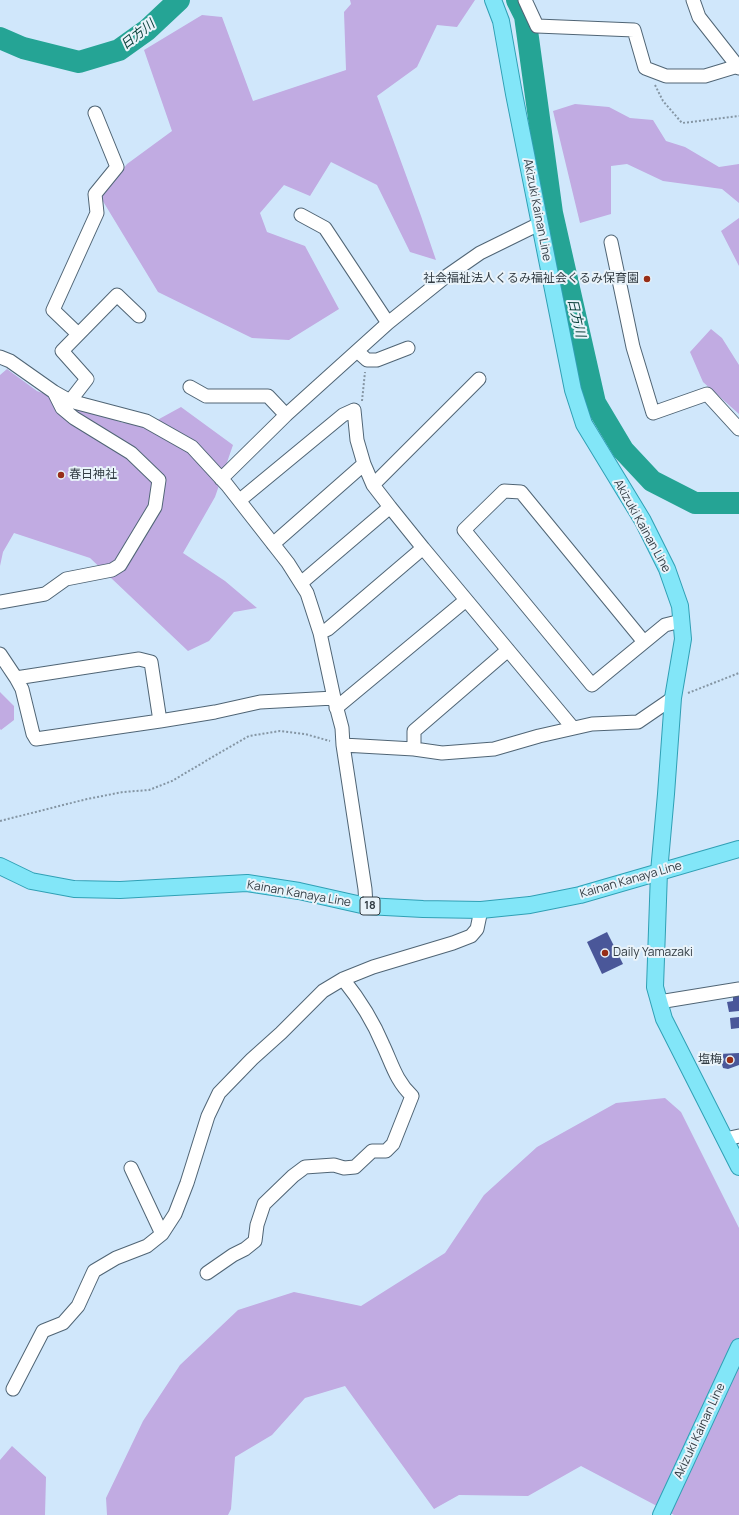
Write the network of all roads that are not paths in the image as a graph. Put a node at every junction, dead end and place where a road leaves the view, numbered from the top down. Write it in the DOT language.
graph roads {
  1 [pos="493,0"];
  2 [pos="524,0"];
  3 [pos="693,0"];
  4 [pos="738,67"];
  5 [pos="95,113"];
  6 [pos="302,215"];
  7 [pos="539,224"];
  8 [pos="611,242"];
  9 [pos="139,316"];
  10 [pos="388,323"];
  11 [pos="78,334"];
  12 [pos="408,348"];
  13 [pos="362,356"];
  14 [pos="0,358"];
  15 [pos="479,379"];
  16 [pos="190,387"];
  17 [pos="54,392"];
  18 [pos="70,401"];
  19 [pos="286,415"];
  20 [pos="739,429"];
  21 [pos="364,464"];
  22 [pos="221,479"];
  23 [pos="373,485"];
  24 [pos="240,500"];
  25 [pos="390,508"];
  26 [pos="273,544"];
  27 [pos="424,548"];
  28 [pos="301,584"];
  29 [pos="466,600"];
  30 [pos="0,602"];
  31 [pos="681,621"];
  32 [pos="320,633"];
  33 [pos="644,642"];
  34 [pos="508,650"];
  35 [pos="0,654"];
  36 [pos="16,678"];
  37 [pos="672,698"];
  38 [pos="335,703"];
  39 [pos="160,721"];
  40 [pos="573,728"];
  41 [pos="343,745"];
  42 [pos="414,749"];
  43 [pos="739,849"];
  44 [pos="0,866"];
  45 [pos="659,872"];
  46 [pos="366,906"];
  47 [pos="481,910"];
  48 [pos="343,979"];
  49 [pos="739,989"];
  50 [pos="659,1002"];
  51 [pos="735,1138"];
  52 [pos="739,1167"];
  53 [pos="131,1168"];
  54 [pos="162,1234"];
  55 [pos="207,1273"];
  56 [pos="739,1347"];
  57 [pos="13,1390"];
  58 [pos="661,1515"];
  1 -- 7 [label="main road, Akizuki Kainan Line"];
  2 -- 4 [label="street"];
  3 -- 4 [label="street"];
  5 -- 11 [label="street"];
  6 -- 10 [label="street"];
  7 -- 10 [label="street"];
  7 -- 31 [label="main road, Akizuki Kainan Line"];
  8 -- 20 [label="street"];
  9 -- 11 [label="street"];
  10 -- 13 [label="street"];
  11 -- 18 [label="street"];
  12 -- 13 [label="street"];
  13 -- 19 [label="street"];
  14 -- 17 [label="street"];
  15 -- 23 [label="street"];
  16 -- 19 [label="street"];
  17 -- 18 [label="street"];
  17 -- 30 [label="street"];
  18 -- 22 [label="street"];
  19 -- 22 [label="street"];
  21 -- 23 [label="street"];
  21 -- 24 [label="street"];
  21 -- 26 [label="street"];
  22 -- 24 [label="street"];
  23 -- 25 [label="street"];
  24 -- 26 [label="street"];
  25 -- 27 [label="street"];
  25 -- 28 [label="street"];
  26 -- 28 [label="street"];
  27 -- 29 [label="street"];
  27 -- 32 [label="street"];
  28 -- 32 [label="street"];
  29 -- 34 [label="street"];
  29 -- 38 [label="street"];
  31 -- 33 [label="street"];
  31 -- 37 [label="main road, Akizuki Kainan Line"];
  32 -- 38 [label="street"];
  33 -- 33 [label="street"];
  34 -- 40 [label="street"];
  34 -- 42 [label="street"];
  35 -- 36 [label="street"];
  36 -- 39 [label="street"];
  36 -- 39 [label="street"];
  37 -- 40 [label="street"];
  37 -- 45 [label="main road, Akizuki Kainan Line"];
  38 -- 39 [label="street"];
  38 -- 41 [label="street"];
  40 -- 42 [label="street"];
  41 -- 42 [label="street"];
  41 -- 46 [label="street"];
  43 -- 45 [label="main road, Kainan Kanaya Line / 18"];
  44 -- 46 [label="main road, Kainan Kanaya Line / 18"];
  45 -- 47 [label="main road, Kainan Kanaya Line / 18"];
  45 -- 50 [label="main road, Akizuki Kainan Line"];
  46 -- 47 [label="main road, Kainan Kanaya Line / 18"];
  47 -- 48 [label="street"];
  48 -- 54 [label="street"];
  48 -- 55 [label="street"];
  49 -- 50 [label="street"];
  50 -- 51 [label="main road, Akizuki Kainan Line"];
  51 -- 52 [label="main road, Akizuki Kainan Line"];
  53 -- 54 [label="street"];
  54 -- 57 [label="street"];
  56 -- 58 [label="main road, Akizuki Kainan Line"];
}
